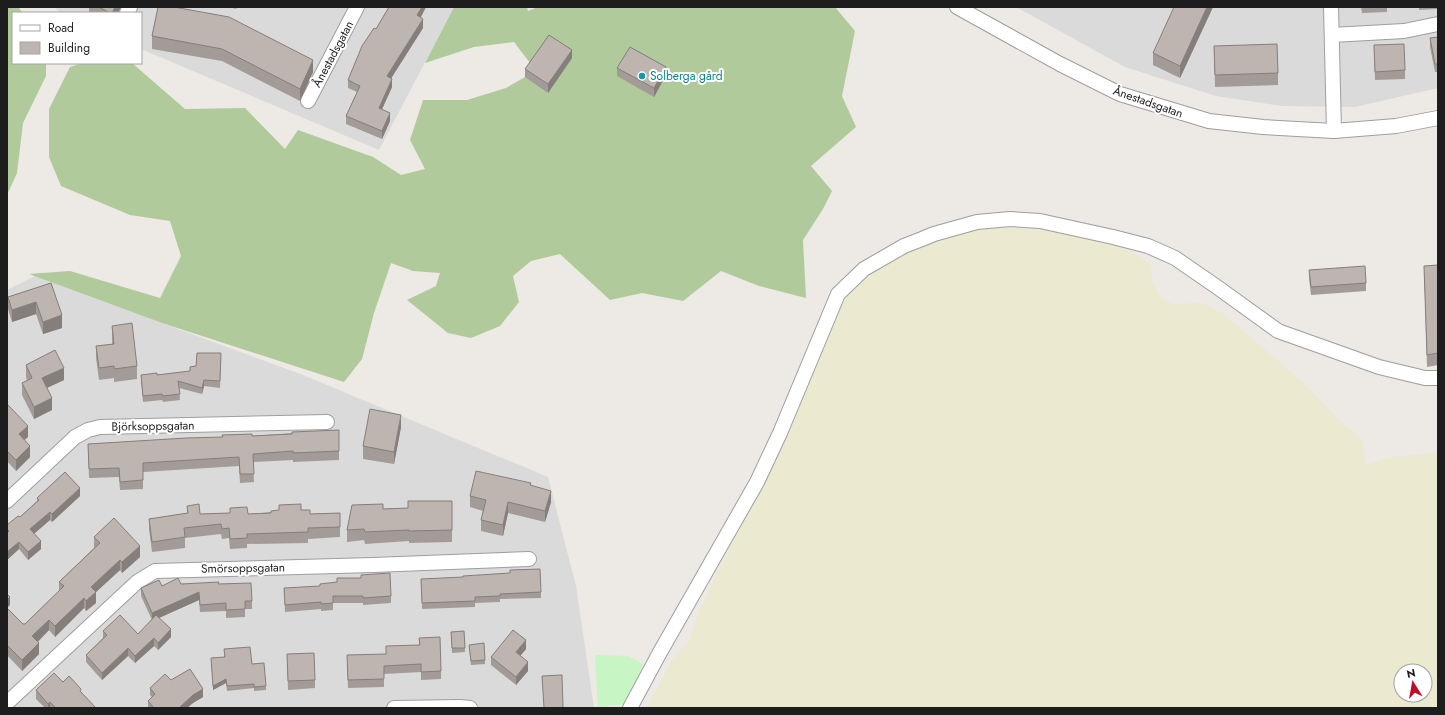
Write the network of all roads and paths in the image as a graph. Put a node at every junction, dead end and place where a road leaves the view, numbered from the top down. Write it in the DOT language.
graph roads {
  1 [pos="358,7"];
  2 [pos="957,7"];
  3 [pos="1331,7"];
  4 [pos="1438,24"];
  5 [pos="1332,36"];
  6 [pos="308,101"];
  7 [pos="1438,118"];
  8 [pos="1334,131"];
  9 [pos="1438,378"];
  10 [pos="327,422"];
  11 [pos="7,501"];
  12 [pos="529,559"];
  13 [pos="7,704"];
  14 [pos="10,708"];
  15 [pos="394,708"];
  16 [pos="470,708"];
  17 [pos="630,708"];
  1 -- 6 [label="street, Ånestadsgatan"];
  2 -- 8 [label="street, Ånestadsgatan"];
  3 -- 5 [label="street"];
  4 -- 5 [label="street"];
  5 -- 8 [label="street"];
  7 -- 8 [label="street, Ånestadsgatan"];
  9 -- 17 [label="street"];
  10 -- 11 [label="street, Björksoppsgatan"];
  12 -- 13 [label="street, Smörsoppsgatan"];
  13 -- 14 [label="street"];
  15 -- 16 [label="street"];
}
